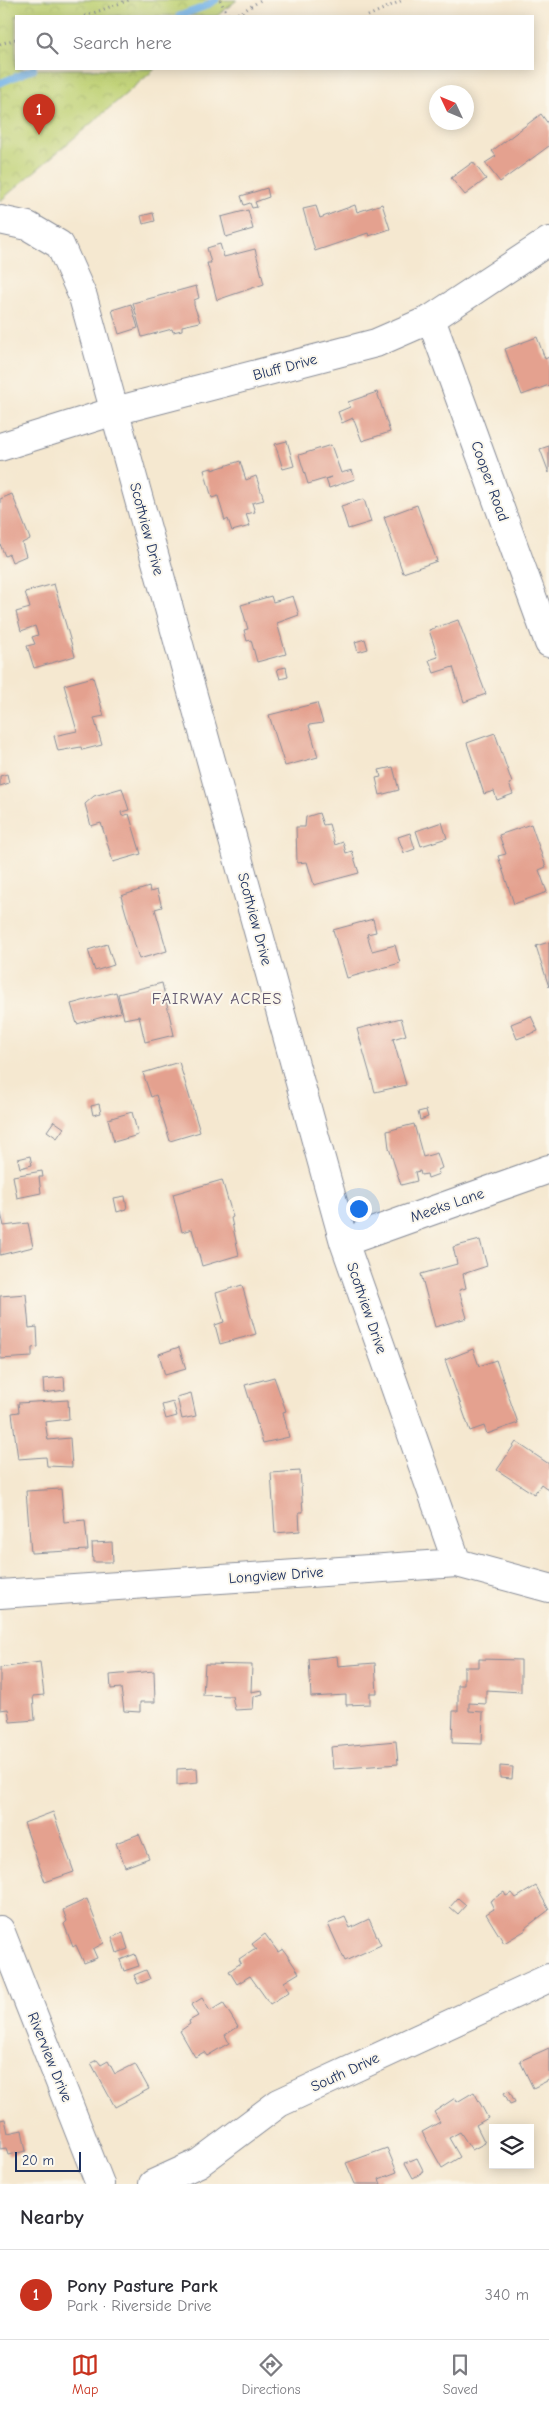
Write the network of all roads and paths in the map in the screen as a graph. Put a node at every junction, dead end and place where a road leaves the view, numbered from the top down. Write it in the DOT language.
graph roads {
  1 [pos="129,0"];
  2 [pos="220,0"];
  3 [pos="261,0"];
  4 [pos="404,0"];
  5 [pos="88,15"];
  6 [pos="228,15"];
  7 [pos="370,15"];
  8 [pos="15,39"];
  9 [pos="0,44"];
  10 [pos="0,220"];
  11 [pos="549,241"];
  12 [pos="431,319"];
  13 [pos="115,411"];
  14 [pos="0,447"];
  15 [pos="549,642"];
  16 [pos="549,1169"];
  17 [pos="344,1242"];
  18 [pos="457,1563"];
  19 [pos="549,1588"];
  20 [pos="0,1594"];
  21 [pos="0,1930"];
  22 [pos="549,1978"];
  23 [pos="100,2184"];
  24 [pos="153,2184"];
  1 -- 5 [label="path"];
  2 -- 6 [label="path"];
  3 -- 6 [label="path"];
  4 -- 7 [label="path"];
  8 -- 9 [label="path"];
  10 -- 13 [label="street, Scottview Drive"];
  11 -- 12 [label="street, Bluff Drive"];
  12 -- 13 [label="street, Bluff Drive"];
  12 -- 15 [label="street, Cooper Road"];
  13 -- 14 [label="street, Bluff Drive"];
  13 -- 17 [label="street, Scottview Drive"];
  16 -- 17 [label="street, Meeks Lane"];
  17 -- 18 [label="street, Scottview Drive"];
  18 -- 19 [label="street, Longview Drive"];
  18 -- 20 [label="street, Longview Drive"];
  21 -- 23 [label="street, Riverview Drive"];
  22 -- 24 [label="street, South Drive"];
}
